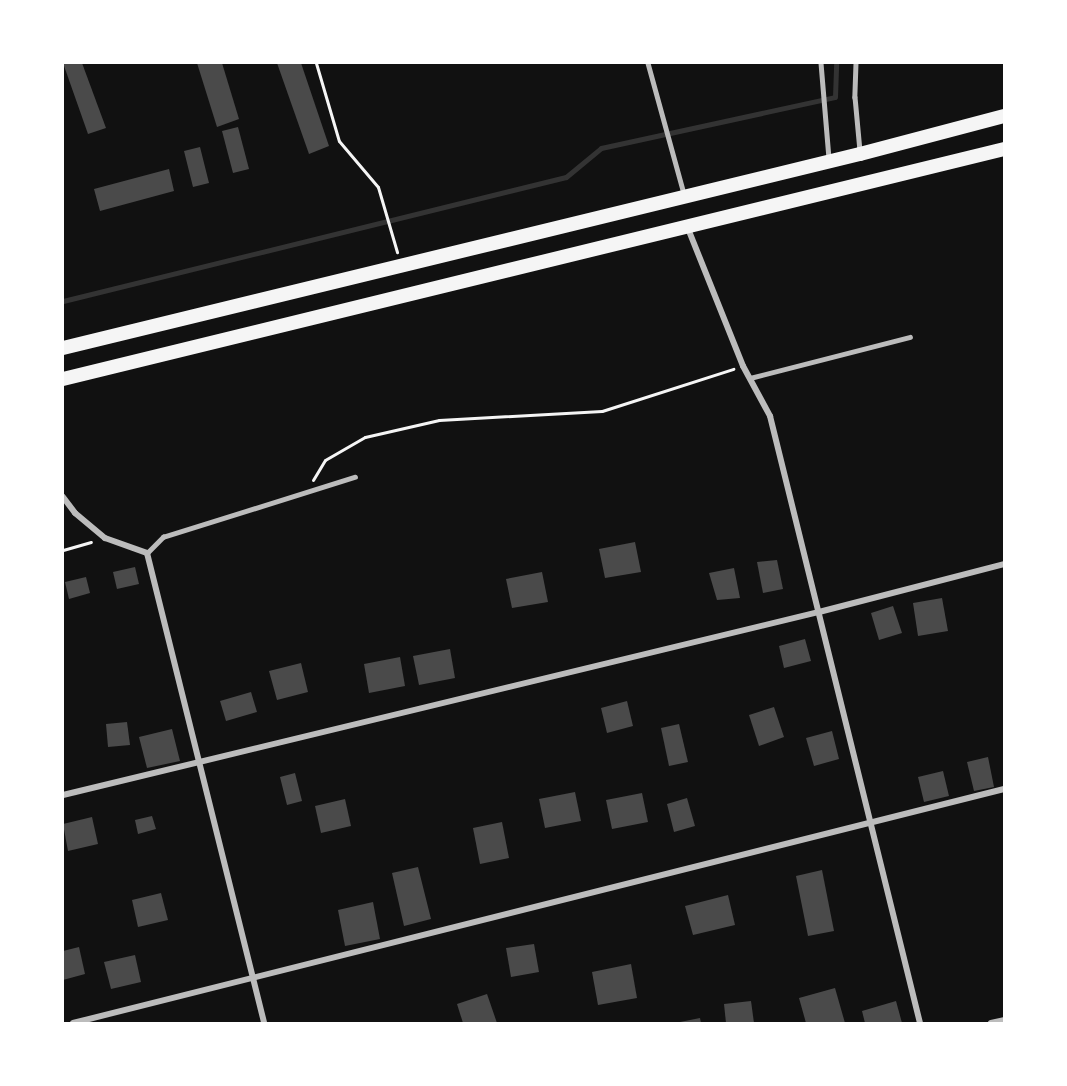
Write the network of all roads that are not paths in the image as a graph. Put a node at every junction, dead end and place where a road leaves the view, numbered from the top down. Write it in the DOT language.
graph roads {
  1 [pos="648,63"];
  2 [pos="821,63"];
  3 [pos="856,63"];
  4 [pos="1004,116"];
  5 [pos="1004,149"];
  6 [pos="860,154"];
  7 [pos="829,162"];
  8 [pos="685,196"];
  9 [pos="686,226"];
  10 [pos="910,337"];
  11 [pos="63,348"];
  12 [pos="750,378"];
  13 [pos="63,379"];
  14 [pos="355,477"];
  15 [pos="63,497"];
  16 [pos="147,553"];
  17 [pos="1004,564"];
  18 [pos="819,612"];
  19 [pos="198,761"];
  20 [pos="1004,789"];
  21 [pos="63,795"];
  22 [pos="870,822"];
  23 [pos="254,978"];
  24 [pos="1004,1020"];
  25 [pos="73,1023"];
  26 [pos="264,1023"];
  27 [pos="920,1023"];
  28 [pos="992,1023"];
  1 -- 8 [label="lane"];
  2 -- 7 [label="lane"];
  3 -- 6 [label="lane"];
  4 -- 6 [label="highway"];
  5 -- 9 [label="highway"];
  6 -- 7 [label="highway"];
  7 -- 8 [label="highway"];
  8 -- 11 [label="highway"];
  9 -- 12 [label="street"];
  9 -- 13 [label="highway"];
  10 -- 12 [label="lane"];
  12 -- 18 [label="street"];
  14 -- 16 [label="lane"];
  15 -- 16 [label="street"];
  16 -- 19 [label="street"];
  17 -- 18 [label="street"];
  18 -- 19 [label="street"];
  18 -- 22 [label="street"];
  19 -- 21 [label="street"];
  19 -- 23 [label="street"];
  20 -- 22 [label="street"];
  22 -- 23 [label="street"];
  22 -- 27 [label="street"];
  23 -- 25 [label="street"];
  23 -- 26 [label="street"];
  24 -- 28 [label="street"];
}
